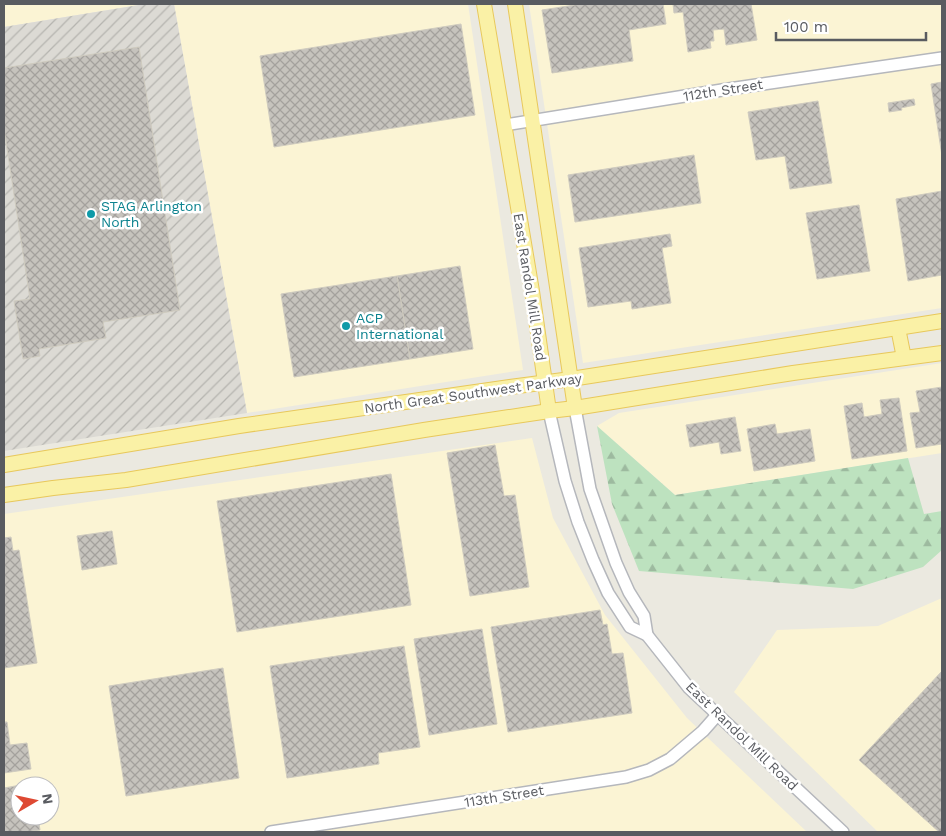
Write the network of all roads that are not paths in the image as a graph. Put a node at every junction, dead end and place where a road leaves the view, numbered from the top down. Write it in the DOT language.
graph roads {
  1 [pos="484,4"];
  2 [pos="515,4"];
  3 [pos="942,58"];
  4 [pos="532,121"];
  5 [pos="505,125"];
  6 [pos="942,321"];
  7 [pos="898,328"];
  8 [pos="942,353"];
  9 [pos="904,358"];
  10 [pos="571,379"];
  11 [pos="546,382"];
  12 [pos="576,408"];
  13 [pos="549,411"];
  14 [pos="4,465"];
  15 [pos="4,496"];
  16 [pos="647,635"];
  17 [pos="718,714"];
  18 [pos="271,832"];
  19 [pos="843,832"];
  1 -- 5 [label="main road, East Randol Mill Road"];
  2 -- 4 [label="main road, East Randol Mill Road"];
  3 -- 4 [label="street, 112th Street"];
  4 -- 5 [label="street, 112th Street"];
  4 -- 10 [label="main road, East Randol Mill Road"];
  5 -- 11 [label="main road, East Randol Mill Road"];
  6 -- 7 [label="main road, North Great Southwest Parkway"];
  7 -- 9 [label="main road"];
  7 -- 10 [label="main road, North Great Southwest Parkway"];
  8 -- 9 [label="main road, North Great Southwest Parkway"];
  9 -- 12 [label="main road, North Great Southwest Parkway"];
  10 -- 11 [label="main road, North Great Southwest Parkway"];
  10 -- 12 [label="main road, East Randol Mill Road"];
  11 -- 13 [label="main road, East Randol Mill Road"];
  11 -- 14 [label="main road, North Great Southwest Parkway"];
  12 -- 13 [label="main road, North Great Southwest Parkway"];
  12 -- 16 [label="street, East Randol Mill Road"];
  13 -- 15 [label="main road, North Great Southwest Parkway"];
  13 -- 16 [label="street, East Randol Mill Road"];
  16 -- 17 [label="street, East Randol Mill Road"];
  17 -- 18 [label="street, 113th Street"];
  17 -- 19 [label="street, East Randol Mill Road"];
}
